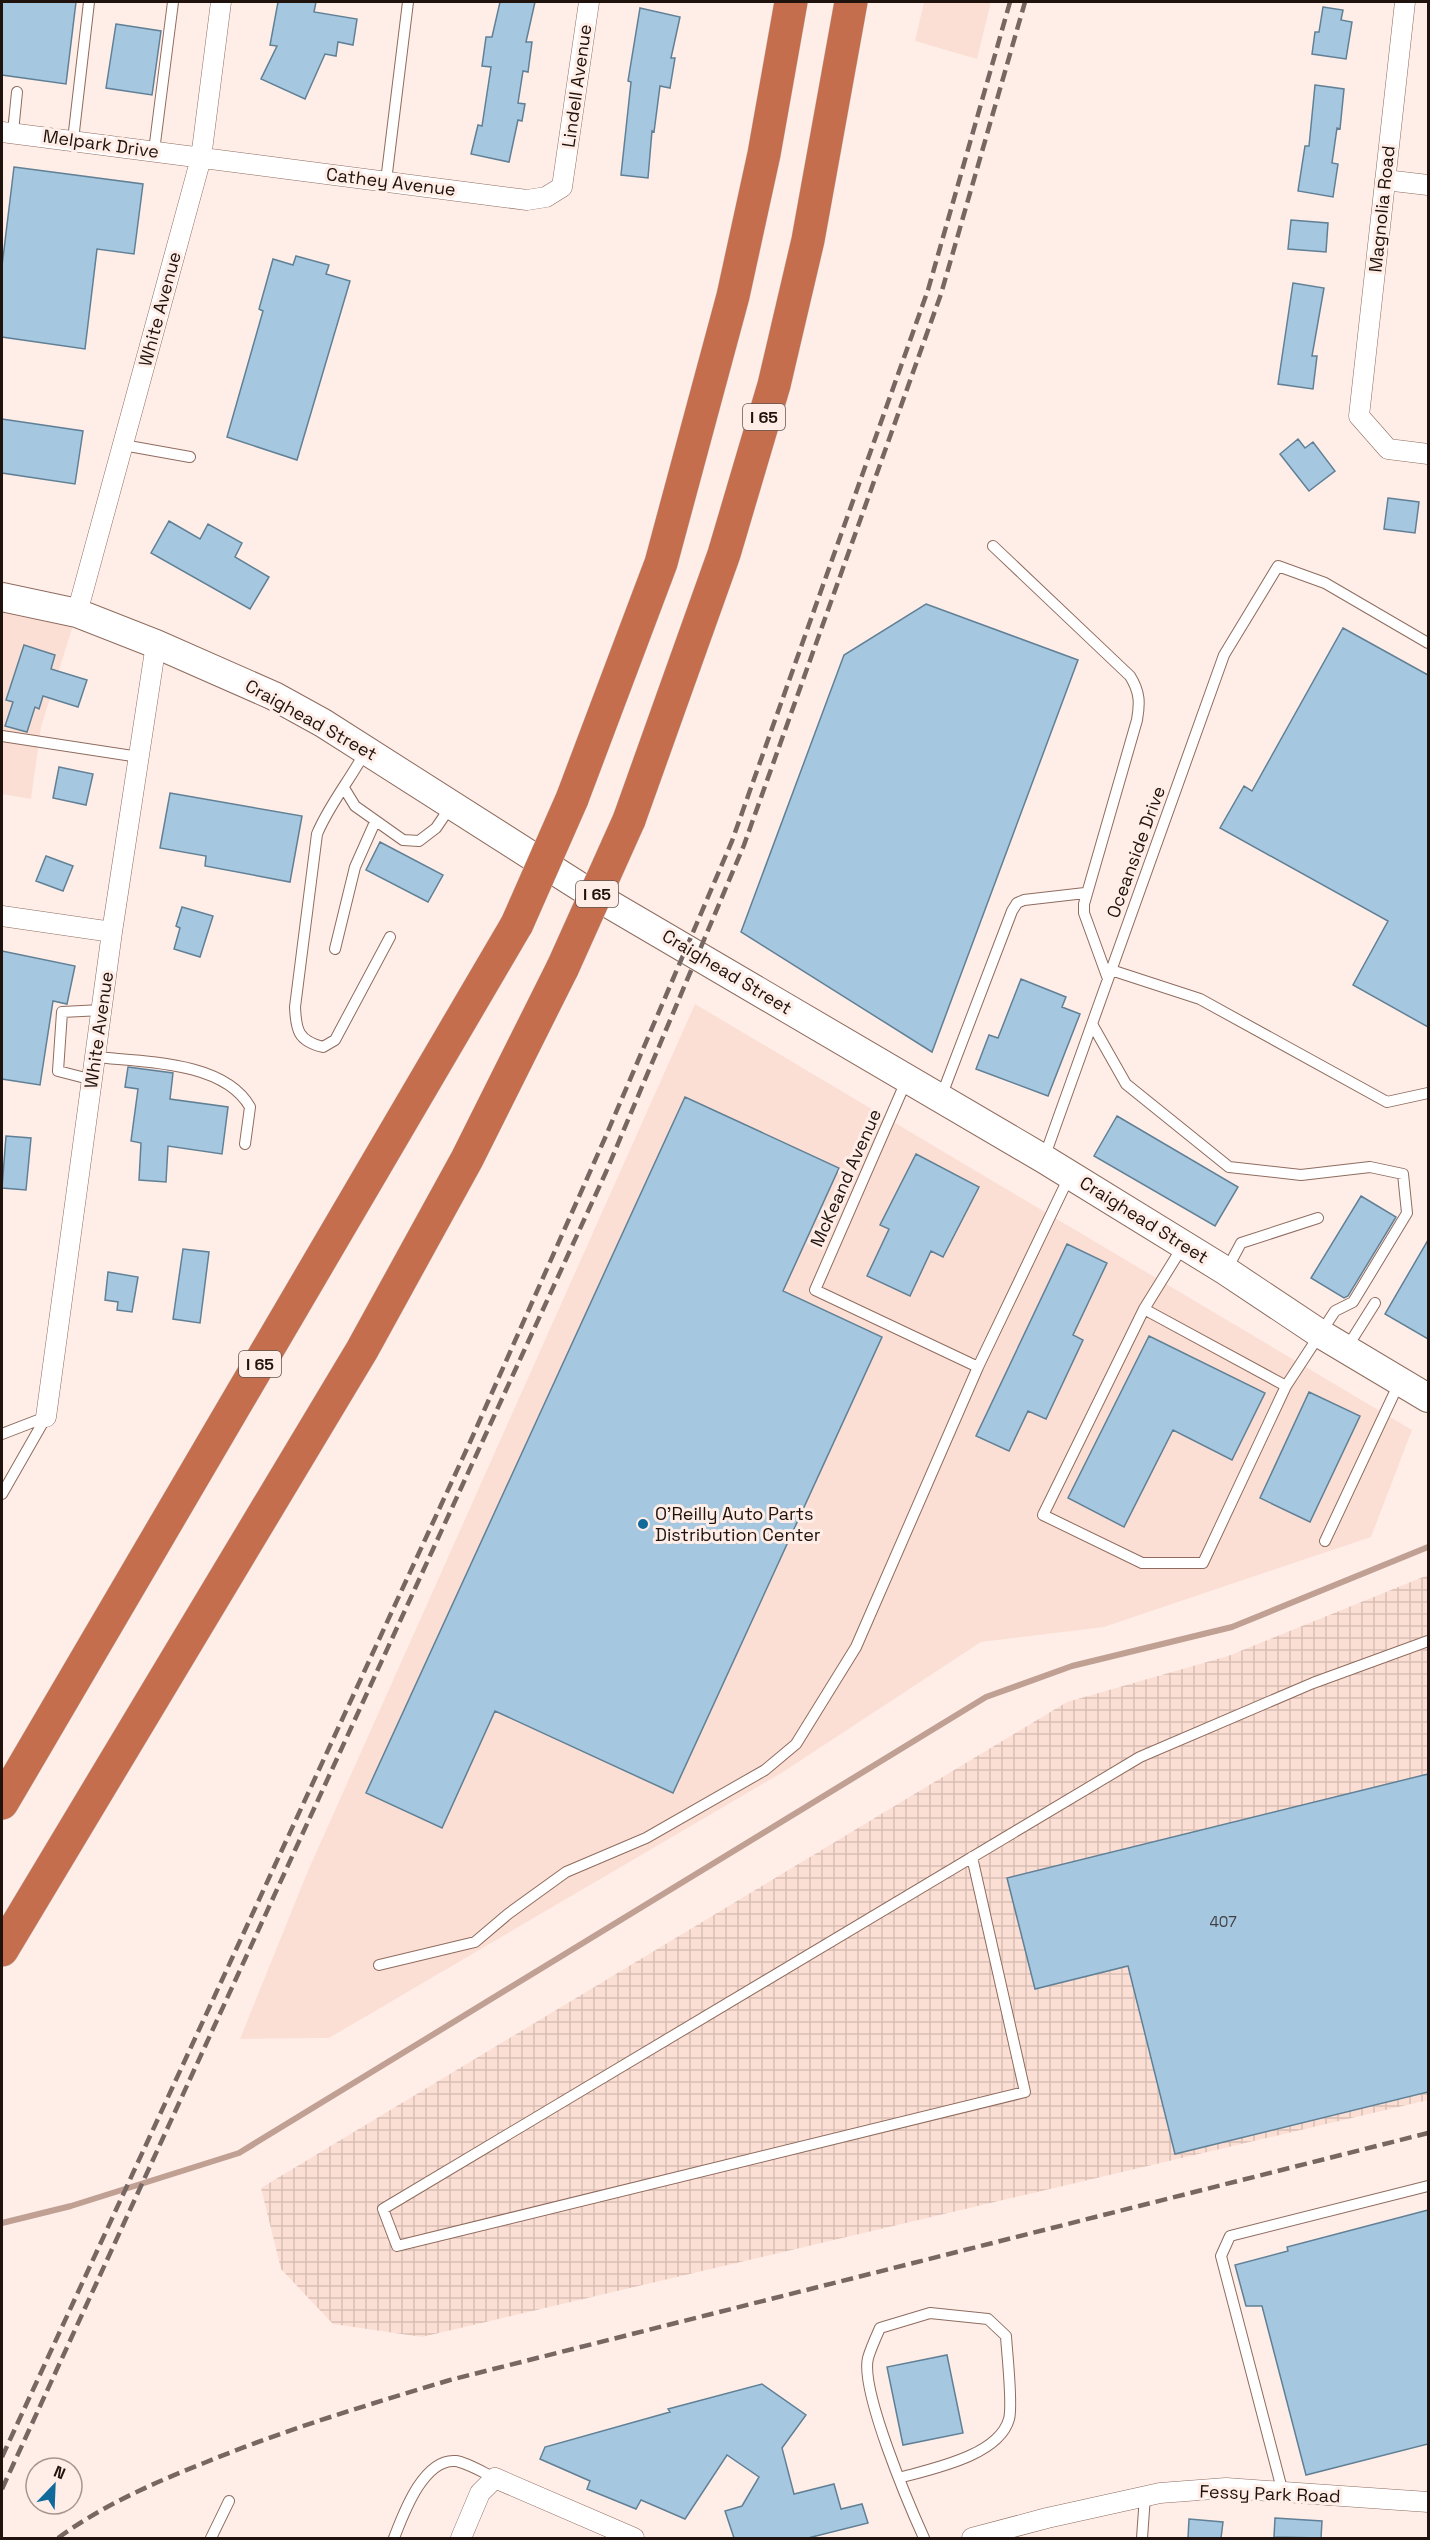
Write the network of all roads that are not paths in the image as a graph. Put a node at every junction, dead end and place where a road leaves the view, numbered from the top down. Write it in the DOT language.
graph roads {
  1 [pos="89,2"];
  2 [pos="173,2"];
  3 [pos="216,2"];
  4 [pos="221,2"];
  5 [pos="408,2"];
  6 [pos="588,2"];
  7 [pos="791,2"];
  8 [pos="851,2"];
  9 [pos="1405,2"];
  10 [pos="17,92"];
  11 [pos="5,134"];
  12 [pos="73,140"];
  13 [pos="154,151"];
  14 [pos="201,158"];
  15 [pos="565,170"];
  16 [pos="1385,180"];
  17 [pos="386,181"];
  18 [pos="1428,185"];
  19 [pos="123,445"];
  20 [pos="1428,454"];
  21 [pos="190,456"];
  22 [pos="993,546"];
  23 [pos="2,597"];
  24 [pos="76,613"];
  25 [pos="1428,643"];
  26 [pos="156,644"];
  27 [pos="2,735"];
  28 [pos="366,749"];
  29 [pos="139,757"];
  30 [pos="344,788"];
  31 [pos="453,804"];
  32 [pos="375,822"];
  33 [pos="1085,893"];
  34 [pos="2,916"];
  35 [pos="112,932"];
  36 [pos="390,937"];
  37 [pos="335,949"];
  38 [pos="1110,974"];
  39 [pos="102,1010"];
  40 [pos="1092,1024"];
  41 [pos="96,1057"];
  42 [pos="907,1079"];
  43 [pos="93,1080"];
  44 [pos="1428,1093"];
  45 [pos="940,1097"];
  46 [pos="244,1144"];
  47 [pos="1044,1158"];
  48 [pos="1070,1174"];
  49 [pos="1318,1218"];
  50 [pos="1184,1245"];
  51 [pos="1226,1271"];
  52 [pos="1375,1303"];
  53 [pos="1144,1309"];
  54 [pos="1319,1333"];
  55 [pos="1346,1349"];
  56 [pos="978,1367"];
  57 [pos="1400,1381"];
  58 [pos="1286,1386"];
  59 [pos="1428,1398"];
  60 [pos="46,1417"];
  61 [pos="2,1434"];
  62 [pos="2,1494"];
  63 [pos="1325,1541"];
  64 [pos="1428,1641"];
  65 [pos="2,1803"];
  66 [pos="972,1857"];
  67 [pos="2,1950"];
  68 [pos="379,1965"];
  69 [pos="1428,2186"];
  70 [pos="495,2478"];
  71 [pos="899,2478"];
  72 [pos="1283,2493"];
  73 [pos="1145,2496"];
  74 [pos="229,2501"];
  75 [pos="1428,2502"];
  76 [pos="211,2538"];
  77 [pos="394,2538"];
  78 [pos="461,2538"];
  79 [pos="634,2538"];
  80 [pos="924,2538"];
  81 [pos="972,2538"];
  82 [pos="1142,2538"];
  1 -- 12 [label="lane"];
  2 -- 13 [label="lane"];
  3 -- 4 [label="lane"];
  4 -- 14 [label="street, White Avenue"];
  5 -- 17 [label="lane"];
  6 -- 15 [label="street, Lindell Avenue"];
  7 -- 65 [label="highway, I 65, bridge"];
  8 -- 67 [label="highway, I 65, bridge"];
  9 -- 16 [label="street, Magnolia Road"];
  10 -- 11 [label="lane"];
  11 -- 12 [label="street, Melpark Drive"];
  12 -- 13 [label="street, Melpark Drive"];
  13 -- 14 [label="street, Melpark Drive"];
  14 -- 17 [label="street, Cathey Avenue"];
  14 -- 19 [label="street, White Avenue"];
  15 -- 17 [label="street, Cathey Avenue"];
  16 -- 18 [label="street"];
  16 -- 20 [label="street, Magnolia Road"];
  19 -- 21 [label="lane"];
  19 -- 24 [label="street, White Avenue"];
  22 -- 33 [label="lane"];
  23 -- 24 [label="street, Craighead Street"];
  24 -- 26 [label="street, Craighead Street"];
  25 -- 38 [label="lane, Oceanside Drive"];
  26 -- 28 [label="street, Craighead Street"];
  26 -- 29 [label="street, White Avenue"];
  27 -- 29 [label="lane"];
  28 -- 30 [label="lane"];
  28 -- 31 [label="street, Craighead Street"];
  29 -- 35 [label="street, White Avenue"];
  30 -- 32 [label="lane"];
  30 -- 36 [label="lane"];
  31 -- 32 [label="lane"];
  31 -- 42 [label="street, Craighead Street"];
  32 -- 37 [label="lane"];
  33 -- 38 [label="lane"];
  33 -- 45 [label="lane"];
  34 -- 35 [label="street"];
  35 -- 39 [label="street, White Avenue"];
  38 -- 40 [label="lane, Oceanside Drive"];
  38 -- 44 [label="lane"];
  39 -- 41 [label="street, White Avenue"];
  39 -- 43 [label="lane"];
  40 -- 47 [label="lane, Oceanside Drive"];
  40 -- 54 [label="lane"];
  41 -- 43 [label="street, White Avenue"];
  41 -- 46 [label="lane"];
  42 -- 45 [label="street, Craighead Street"];
  42 -- 56 [label="lane, McKeand Avenue"];
  43 -- 60 [label="street, White Avenue"];
  45 -- 47 [label="street, Craighead Street"];
  47 -- 48 [label="street, Craighead Street"];
  48 -- 50 [label="street, Craighead Street"];
  48 -- 56 [label="lane"];
  49 -- 51 [label="lane"];
  50 -- 51 [label="street, Craighead Street"];
  50 -- 53 [label="lane"];
  51 -- 54 [label="street, Craighead Street"];
  52 -- 55 [label="lane"];
  53 -- 58 [label="lane"];
  53 -- 58 [label="lane"];
  54 -- 55 [label="street, Craighead Street"];
  54 -- 58 [label="lane"];
  55 -- 57 [label="street, Craighead Street"];
  56 -- 68 [label="lane"];
  57 -- 59 [label="street, Craighead Street"];
  57 -- 63 [label="lane"];
  60 -- 61 [label="lane"];
  60 -- 62 [label="lane"];
  64 -- 66 [label="lane"];
  66 -- 66 [label="lane"];
  69 -- 72 [label="lane"];
  70 -- 77 [label="lane"];
  70 -- 78 [label="street"];
  70 -- 79 [label="street"];
  71 -- 71 [label="lane"];
  71 -- 80 [label="lane"];
  72 -- 73 [label="street, Fessy Park Road"];
  72 -- 75 [label="street, Fessy Park Road"];
  73 -- 81 [label="street, Fessy Park Road"];
  73 -- 82 [label="lane"];
  74 -- 76 [label="lane"];
}
